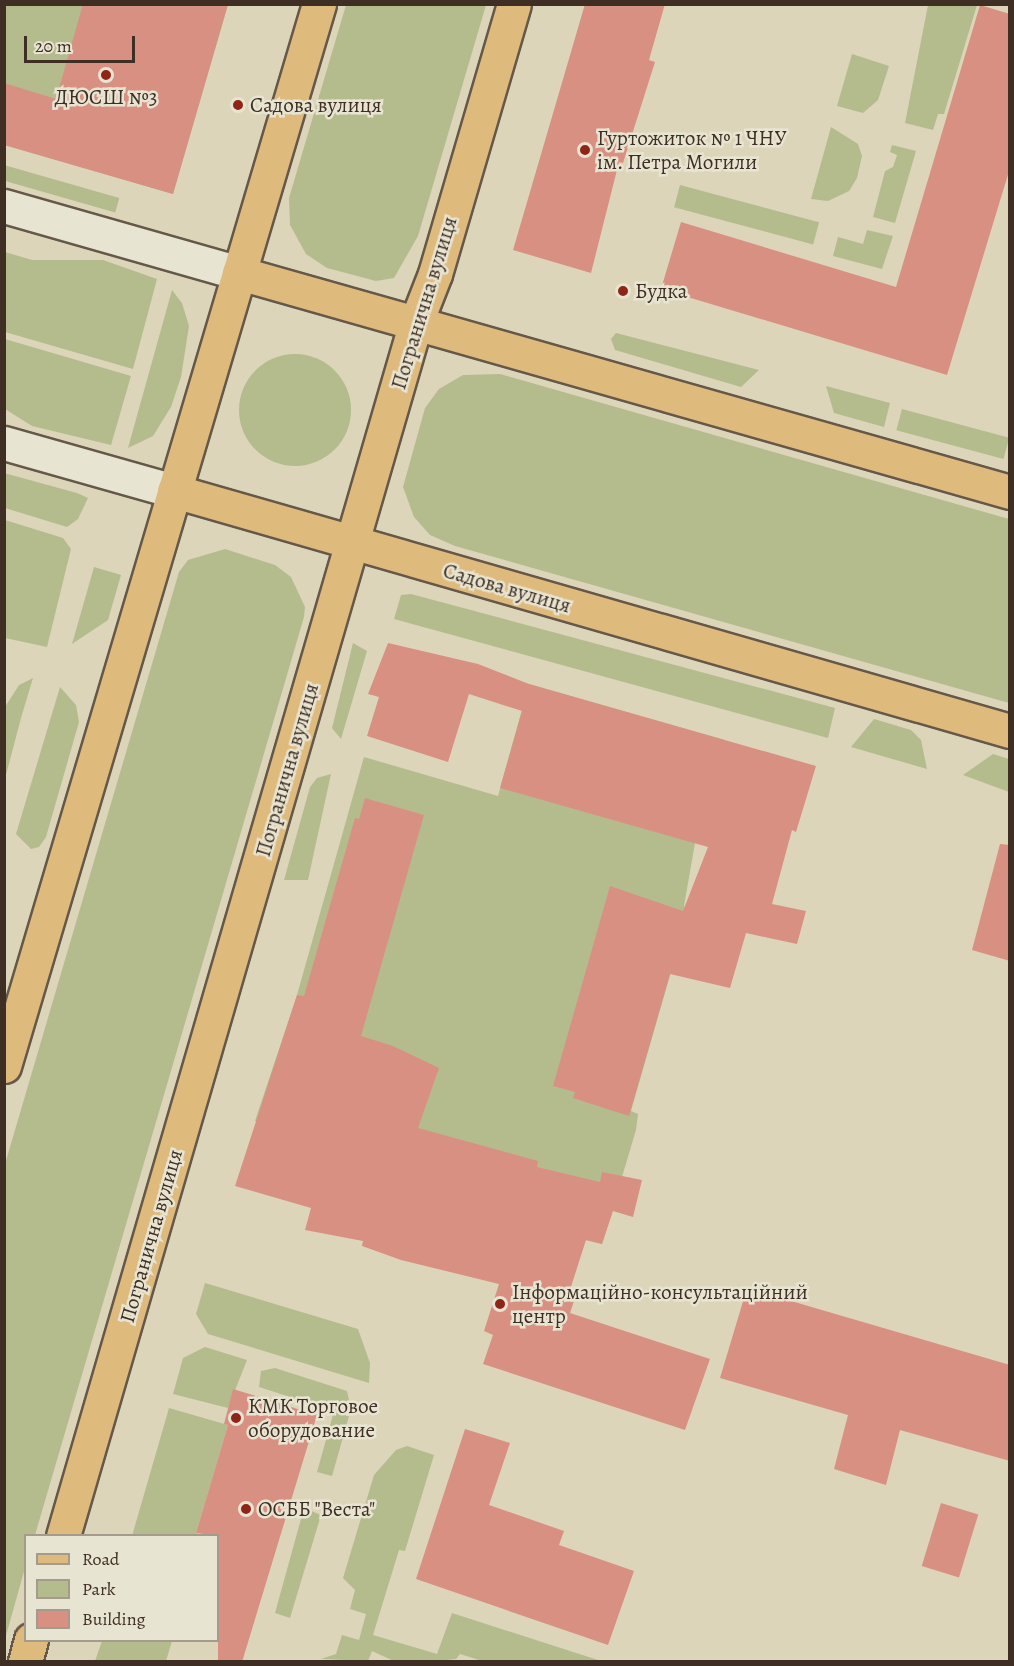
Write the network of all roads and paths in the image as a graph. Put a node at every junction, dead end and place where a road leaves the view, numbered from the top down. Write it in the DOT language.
graph roads {
  1 [pos="319,4"];
  2 [pos="513,4"];
  3 [pos="4,206"];
  4 [pos="239,273"];
  5 [pos="415,325"];
  6 [pos="4,443"];
  7 [pos="174,491"];
  8 [pos="1010,492"];
  9 [pos="355,542"];
  10 [pos="1010,731"];
  11 [pos="4,1066"];
  12 [pos="64,1534"];
  13 [pos="32,1642"];
  14 [pos="25,1662"];
  1 -- 4 [label="main road"];
  2 -- 5 [label="main road, Погранична вулиця"];
  3 -- 4 [label="street"];
  4 -- 5 [label="main road"];
  4 -- 7 [label="main road"];
  5 -- 8 [label="main road"];
  5 -- 9 [label="main road, Погранична вулиця"];
  6 -- 7 [label="street, Садова вулиця"];
  7 -- 9 [label="main road, Садова вулиця"];
  7 -- 11 [label="main road"];
  9 -- 10 [label="main road, Садова вулиця"];
  9 -- 12 [label="main road, Погранична вулиця"];
  13 -- 14 [label="main road"];
}
